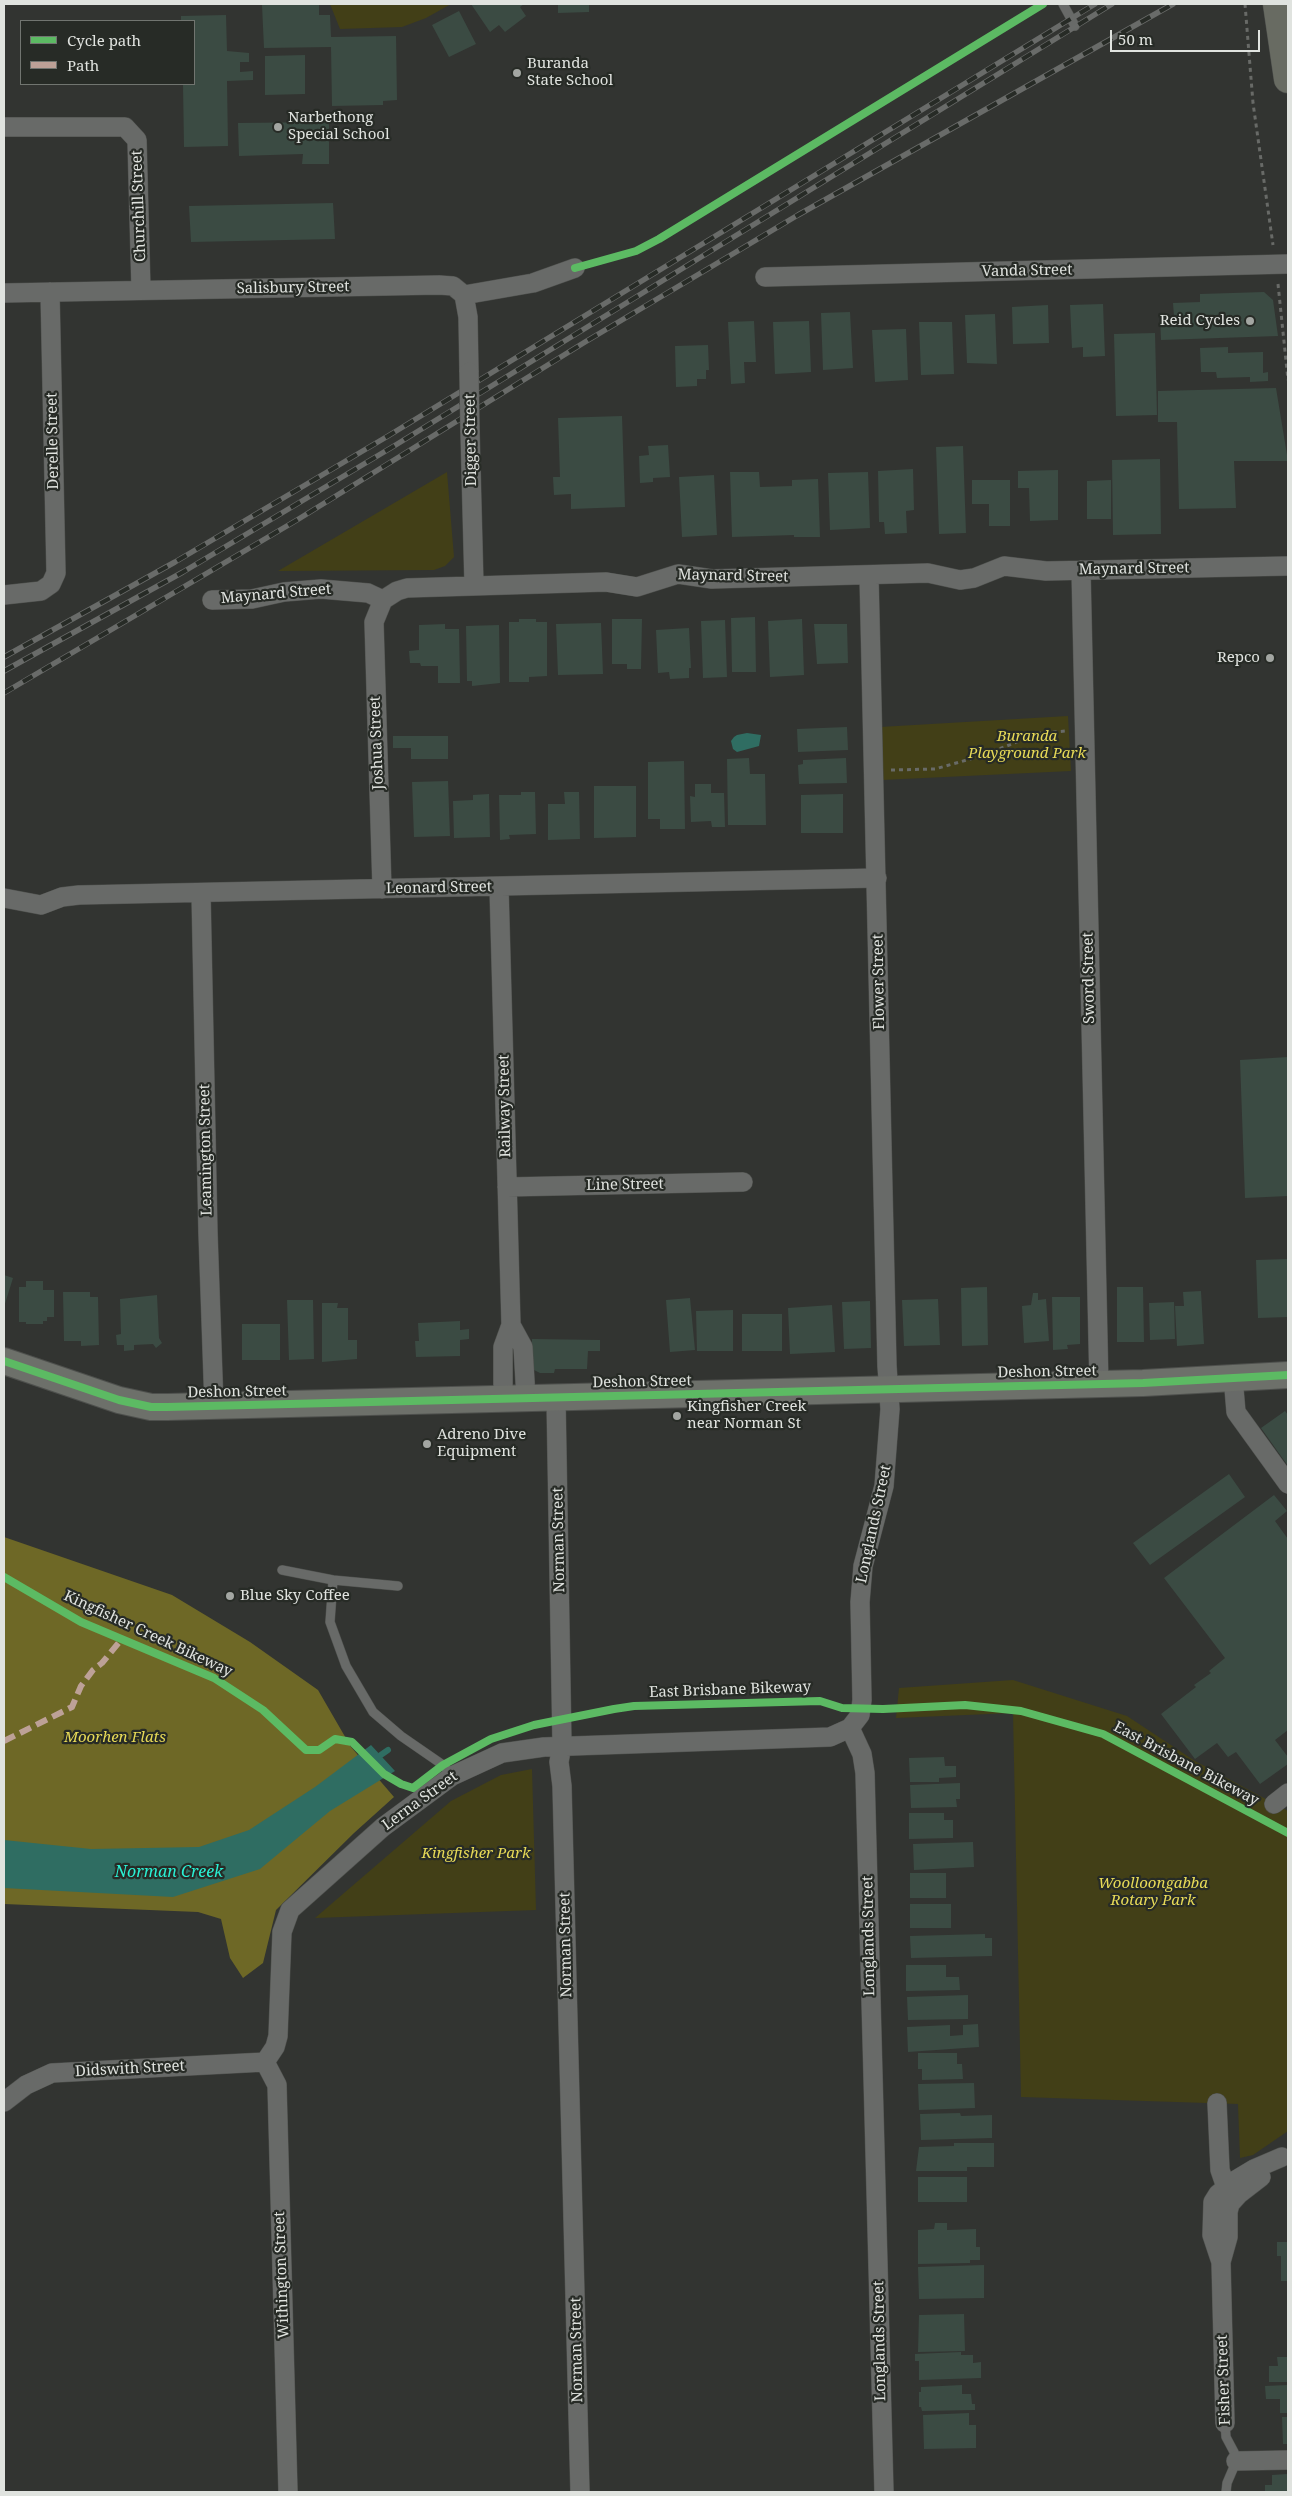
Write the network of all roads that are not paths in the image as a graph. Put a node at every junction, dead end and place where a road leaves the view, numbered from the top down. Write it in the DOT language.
graph roads {
  1 [pos="1063,4"];
  2 [pos="1282,17"];
  3 [pos="1075,26"];
  4 [pos="1288,79"];
  5 [pos="4,127"];
  6 [pos="1282,265"];
  7 [pos="575,268"];
  8 [pos="766,277"];
  9 [pos="141,290"];
  10 [pos="50,292"];
  11 [pos="4,293"];
  12 [pos="464,295"];
  13 [pos="1288,566"];
  14 [pos="1080,570"];
  15 [pos="869,575"];
  16 [pos="474,585"];
  17 [pos="4,595"];
  18 [pos="212,600"];
  19 [pos="383,600"];
  20 [pos="877,878"];
  21 [pos="499,887"];
  22 [pos="382,889"];
  23 [pos="201,893"];
  24 [pos="4,898"];
  25 [pos="743,1182"];
  26 [pos="507,1187"];
  27 [pos="4,1361"];
  28 [pos="1288,1375"];
  29 [pos="1234,1377"];
  30 [pos="1099,1385"];
  31 [pos="888,1390"];
  32 [pos="514,1398"];
  33 [pos="556,1398"];
  34 [pos="214,1406"];
  35 [pos="1288,1484"];
  36 [pos="282,1570"];
  37 [pos="333,1580"];
  38 [pos="398,1586"];
  39 [pos="850,1728"];
  40 [pos="562,1745"];
  41 [pos="452,1776"];
  42 [pos="265,2062"];
  43 [pos="4,2102"];
  44 [pos="1216,2103"];
  45 [pos="1285,2155"];
  46 [pos="1228,2195"];
  47 [pos="1225,2423"];
  48 [pos="1288,2460"];
  49 [pos="1236,2461"];
  50 [pos="288,2492"];
  51 [pos="580,2492"];
  52 [pos="884,2492"];
  53 [pos="1226,2492"];
  1 -- 3 [label="lane"];
  2 -- 4 [label="main road"];
  5 -- 9 [label="street, Churchill Street"];
  6 -- 8 [label="street, Vanda Street"];
  7 -- 12 [label="street"];
  9 -- 10 [label="street, Salisbury Street"];
  9 -- 12 [label="street, Salisbury Street"];
  10 -- 11 [label="street, Salisbury Street"];
  10 -- 17 [label="street, Derelle Street"];
  12 -- 16 [label="street, Digger Street, bridge"];
  13 -- 14 [label="street, Maynard Street"];
  14 -- 15 [label="street, Maynard Street"];
  14 -- 30 [label="street, Sword Street"];
  15 -- 16 [label="street, Maynard Street"];
  15 -- 20 [label="street, Flower Street"];
  16 -- 19 [label="street, Maynard Street"];
  18 -- 19 [label="street, Maynard Street"];
  19 -- 22 [label="street, Joshua Street"];
  20 -- 21 [label="street, Leonard Street"];
  20 -- 31 [label="street, Flower Street"];
  21 -- 22 [label="street, Leonard Street"];
  21 -- 26 [label="street, Railway Street"];
  22 -- 23 [label="street, Leonard Street"];
  23 -- 24 [label="street, Leonard Street"];
  23 -- 34 [label="street, Leamington Street"];
  25 -- 26 [label="street, Line Street"];
  26 -- 32 [label="street, Railway Street"];
  27 -- 34 [label="street, Deshon Street"];
  28 -- 29 [label="street, Deshon Street"];
  29 -- 30 [label="street, Deshon Street"];
  29 -- 35 [label="street"];
  30 -- 31 [label="street, Deshon Street"];
  31 -- 33 [label="street, Deshon Street"];
  31 -- 39 [label="street, Longlands Street"];
  32 -- 33 [label="street, Deshon Street"];
  32 -- 34 [label="street, Deshon Street"];
  33 -- 40 [label="street, Norman Street"];
  36 -- 37 [label="lane"];
  37 -- 38 [label="lane"];
  37 -- 41 [label="lane"];
  39 -- 40 [label="street, Lerna Street"];
  39 -- 52 [label="street, Longlands Street"];
  40 -- 41 [label="street, Lerna Street"];
  40 -- 51 [label="street, Norman Street"];
  41 -- 42 [label="street, Lerna Street"];
  42 -- 43 [label="street, Didswith Street"];
  42 -- 50 [label="street, Withington Street"];
  44 -- 46 [label="street, Fisher Street"];
  45 -- 46 [label="street"];
  46 -- 47 [label="street, Fisher Street"];
  47 -- 49 [label="lane, Fisher Street"];
  48 -- 49 [label="street"];
  49 -- 53 [label="lane"];
}
